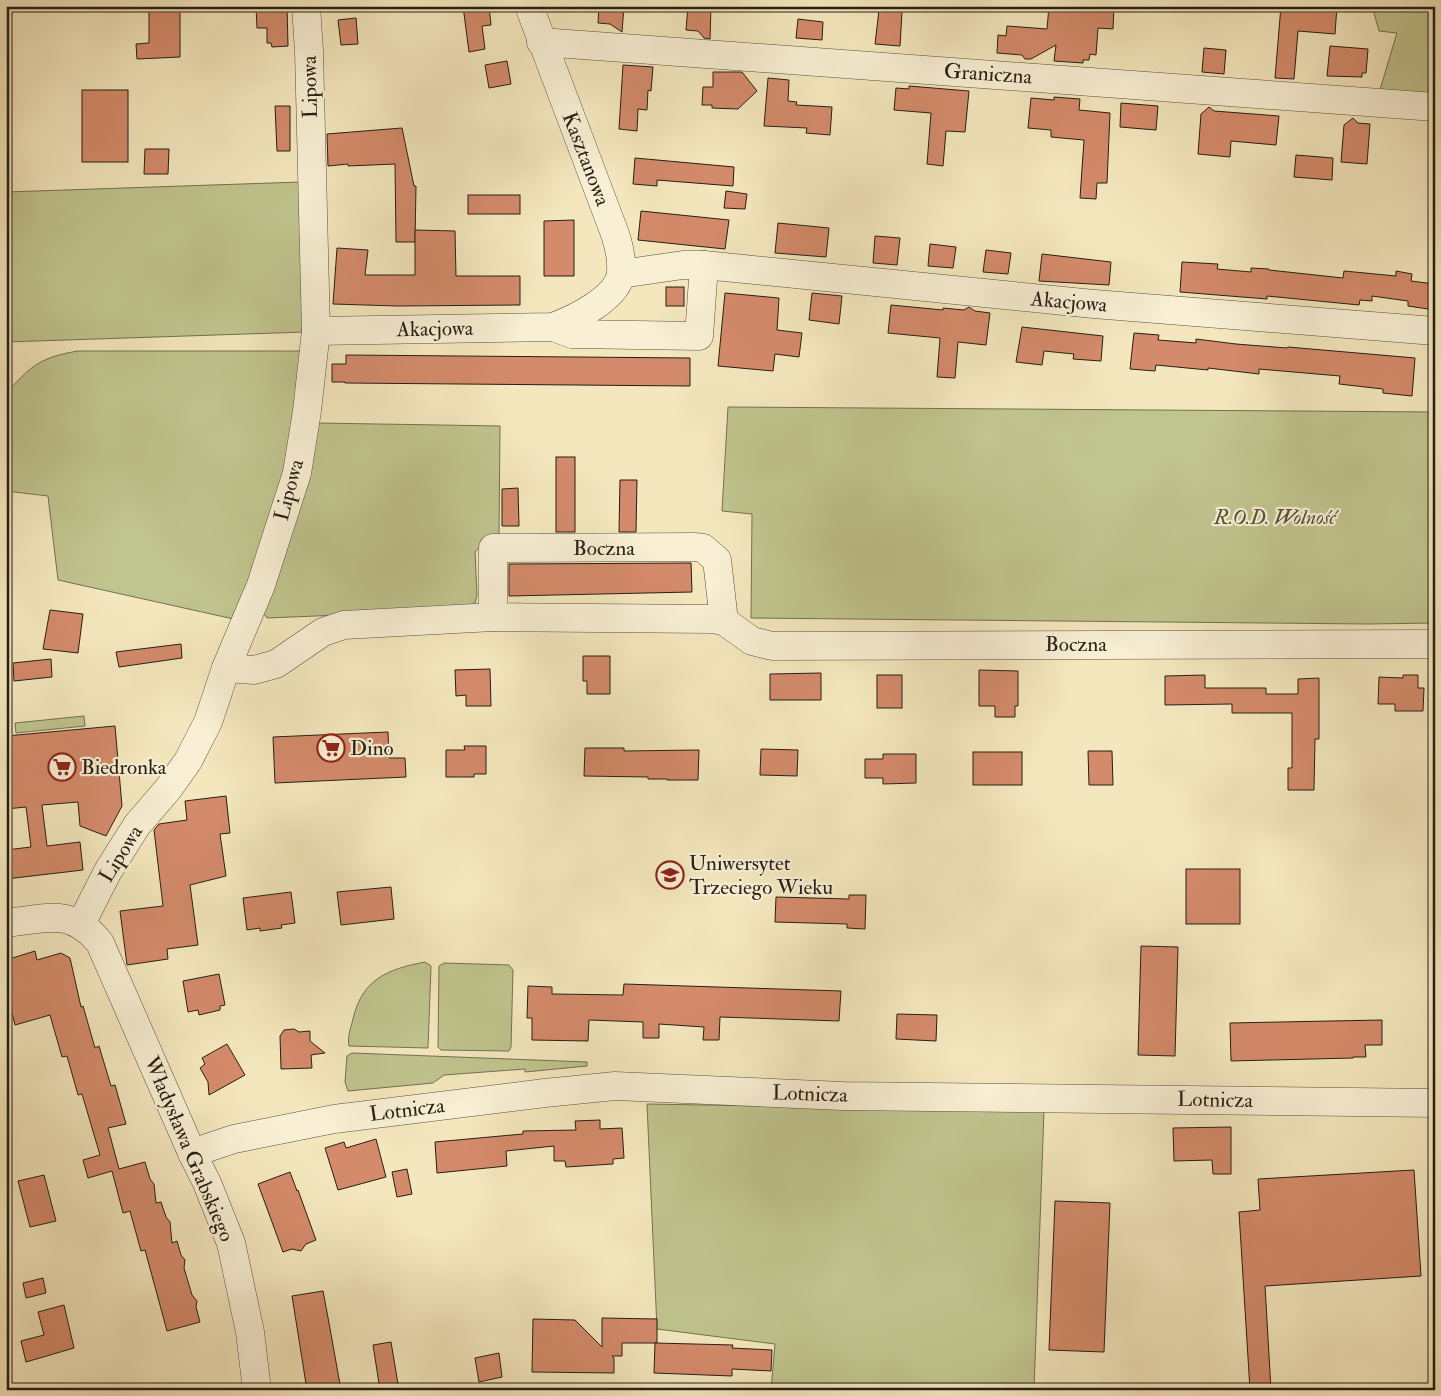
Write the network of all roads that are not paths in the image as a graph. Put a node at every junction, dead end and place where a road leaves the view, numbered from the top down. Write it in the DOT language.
graph roads {
  1 [pos="306,6"];
  2 [pos="528,6"];
  3 [pos="541,42"];
  4 [pos="1435,107"];
  5 [pos="704,266"];
  6 [pos="621,274"];
  7 [pos="553,327"];
  8 [pos="316,331"];
  9 [pos="1435,331"];
  10 [pos="492,617"];
  11 [pos="724,621"];
  12 [pos="1435,644"];
  13 [pos="226,668"];
  14 [pos="6,923"];
  15 [pos="81,924"];
  16 [pos="1435,1103"];
  17 [pos="192,1153"];
  18 [pos="257,1390"];
  1 -- 8 [label="street, Lipowa"];
  2 -- 3 [label="street, Kasztanowa"];
  3 -- 4 [label="street, Graniczna"];
  3 -- 6 [label="street, Kasztanowa"];
  5 -- 6 [label="street, Akacjowa"];
  5 -- 7 [label="street, Akacjowa"];
  5 -- 9 [label="street, Akacjowa"];
  6 -- 7 [label="street, Akacjowa"];
  7 -- 8 [label="street, Akacjowa"];
  8 -- 13 [label="street, Lipowa"];
  10 -- 11 [label="street, Boczna"];
  10 -- 11 [label="street, Boczna"];
  10 -- 13 [label="street, Boczna"];
  11 -- 12 [label="street, Boczna"];
  13 -- 15 [label="street, Lipowa"];
  14 -- 15 [label="street"];
  15 -- 17 [label="street, Władysława Grabskiego"];
  16 -- 17 [label="street, Lotnicza"];
  17 -- 18 [label="street, Władysława Grabskiego"];
}
